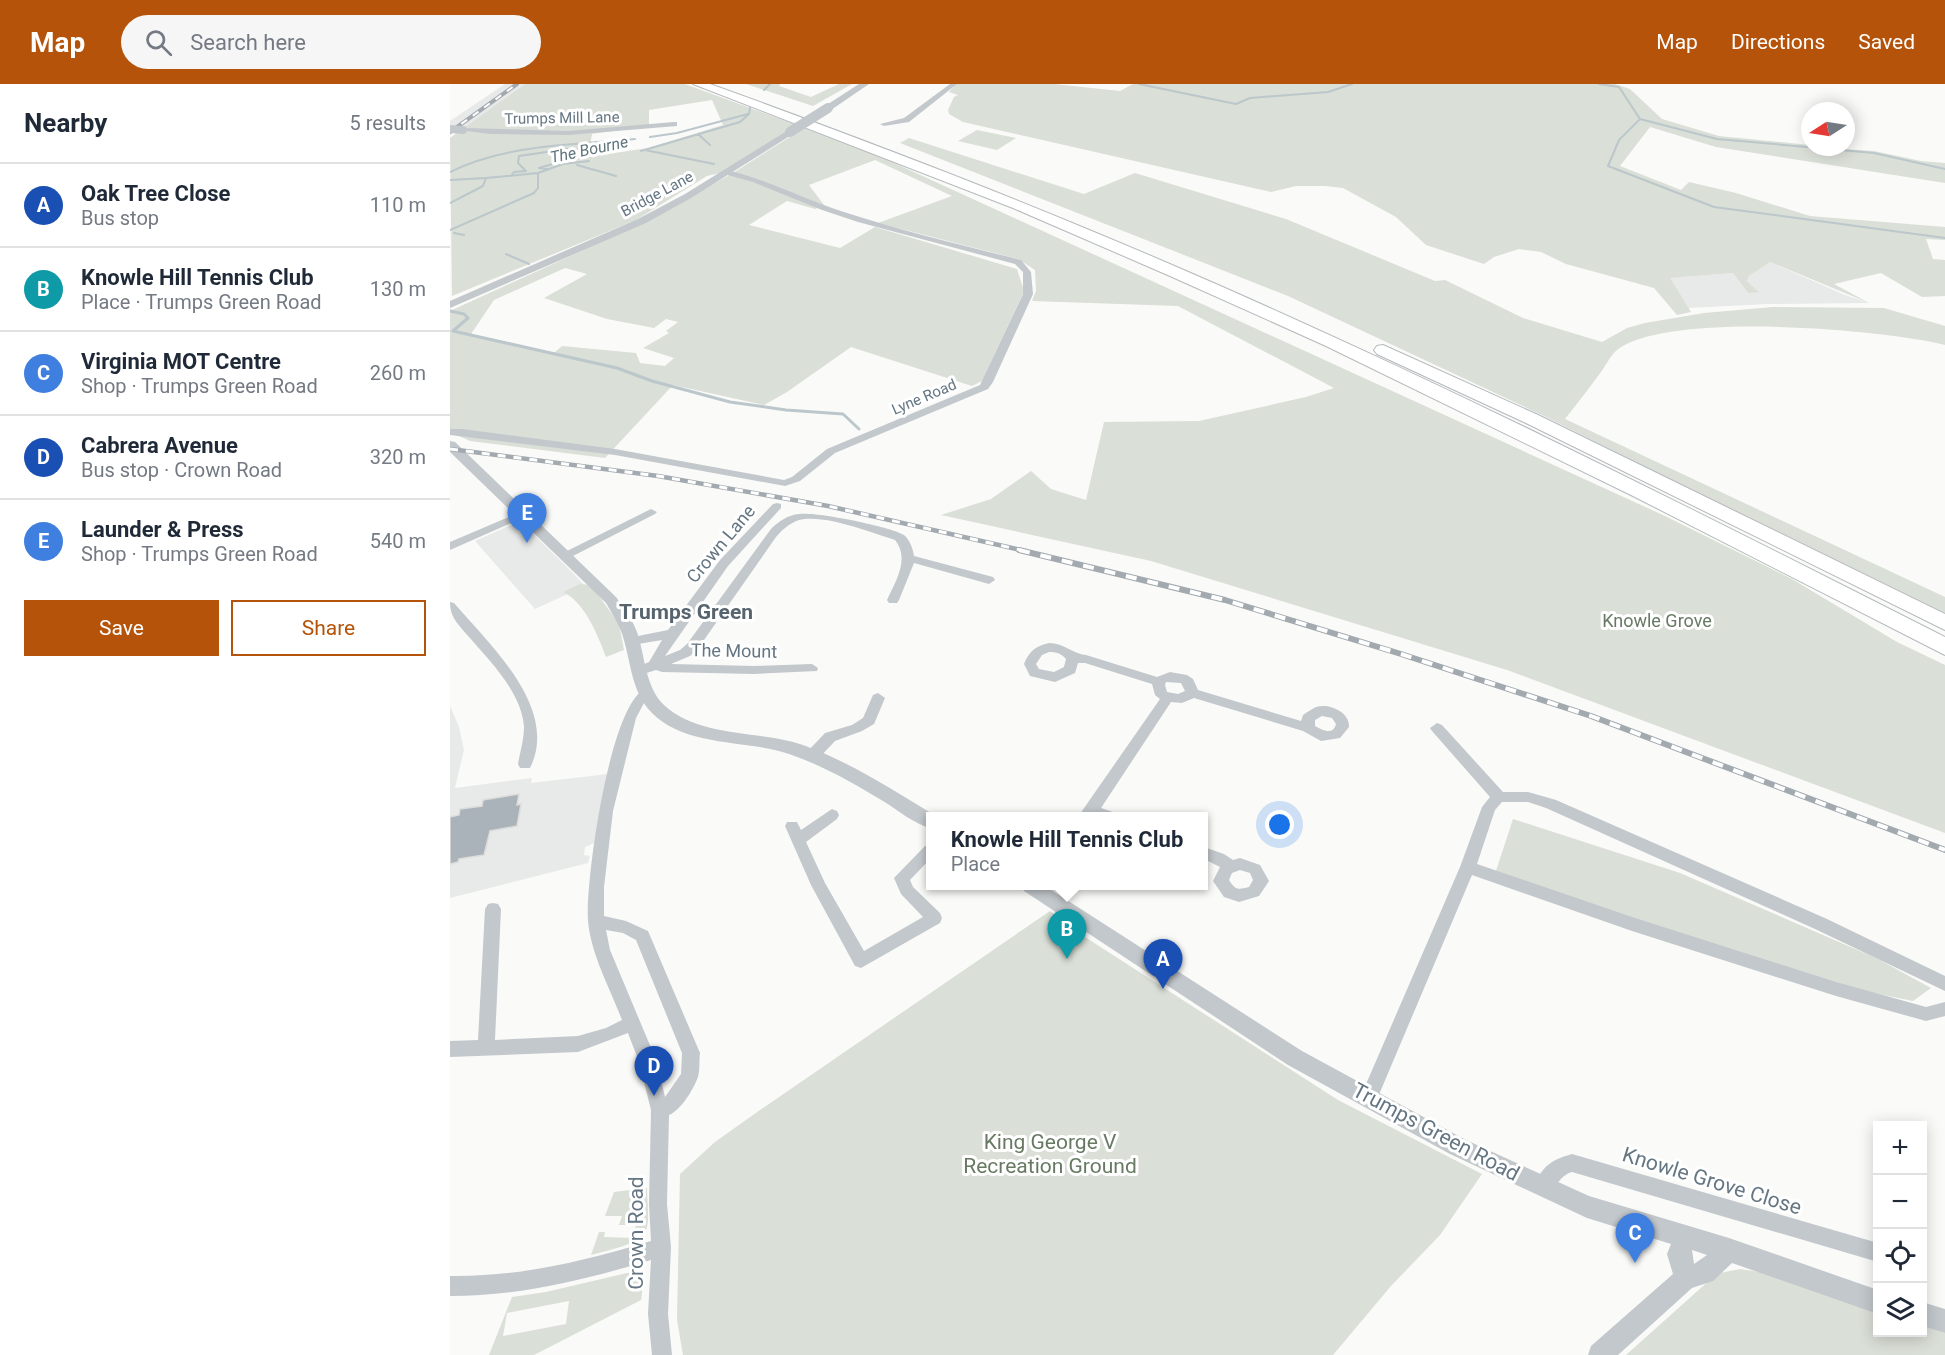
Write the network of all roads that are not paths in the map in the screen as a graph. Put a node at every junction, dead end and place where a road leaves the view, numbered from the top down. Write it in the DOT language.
graph roads {
  1 [pos="699,84"];
  2 [pos="725,84"];
  3 [pos="865,84"];
  4 [pos="954,84"];
  5 [pos="674,124"];
  6 [pos="884,124"];
  7 [pos="450,129"];
  8 [pos="727,172"];
  9 [pos="450,305"];
  10 [pos="450,432"];
  11 [pos="450,445"];
  12 [pos="777,506"];
  13 [pos="651,512"];
  14 [pos="523,514"];
  15 [pos="450,546"];
  16 [pos="565,555"];
  17 [pos="910,559"];
  18 [pos="989,580"];
  19 [pos="893,600"];
  20 [pos="450,606"];
  21 [pos="1945,623"];
  22 [pos="672,634"];
  23 [pos="632,641"];
  24 [pos="1945,647"];
  25 [pos="1074,658"];
  26 [pos="655,664"];
  27 [pos="812,668"];
  28 [pos="640,671"];
  29 [pos="1159,682"];
  30 [pos="647,693"];
  31 [pos="1192,693"];
  32 [pos="1168,697"];
  33 [pos="878,698"];
  34 [pos="1308,728"];
  35 [pos="1437,728"];
  36 [pos="812,756"];
  37 [pos="525,764"];
  38 [pos="1499,797"];
  39 [pos="1090,812"];
  40 [pos="832,814"];
  41 [pos="926,819"];
  42 [pos="926,854"];
  43 [pos="1208,855"];
  44 [pos="1230,866"];
  45 [pos="1468,867"];
  46 [pos="1039,890"];
  47 [pos="493,909"];
  48 [pos="596,922"];
  49 [pos="1945,984"];
  50 [pos="1945,1009"];
  51 [pos="632,1023"];
  52 [pos="486,1048"];
  53 [pos="450,1049"];
  54 [pos="1369,1098"];
  55 [pos="660,1110"];
  56 [pos="1543,1187"];
  57 [pos="1685,1238"];
  58 [pos="661,1247"];
  59 [pos="1729,1250"];
  60 [pos="1873,1252"];
  61 [pos="1686,1278"];
  62 [pos="450,1286"];
  63 [pos="1873,1300"];
  64 [pos="1927,1315"];
  65 [pos="1945,1321"];
  66 [pos="662,1355"];
  67 [pos="1600,1355"];
  1 -- 24 [label="highway"];
  2 -- 21 [label="highway"];
  3 -- 8 [label="street, Bridge Lane, bridge"];
  4 -- 6 [label="street"];
  5 -- 7 [label="street, Trumps Mill Lane, bridge"];
  8 -- 9 [label="street, Bridge Lane"];
  8 -- 10 [label="street, Lyne Road"];
  11 -- 14 [label="street"];
  12 -- 22 [label="street, Crown Lane"];
  13 -- 16 [label="street"];
  14 -- 15 [label="street"];
  14 -- 16 [label="street"];
  16 -- 23 [label="street"];
  17 -- 18 [label="street"];
  17 -- 19 [label="street"];
  17 -- 26 [label="street"];
  20 -- 37 [label="street"];
  22 -- 23 [label="street"];
  22 -- 26 [label="street, Crown Lane"];
  23 -- 28 [label="street"];
  25 -- 29 [label="street"];
  26 -- 27 [label="street, The Mount"];
  26 -- 28 [label="street"];
  28 -- 30 [label="street"];
  29 -- 31 [label="street"];
  29 -- 32 [label="street"];
  30 -- 36 [label="street"];
  30 -- 48 [label="street, Crown Road"];
  31 -- 32 [label="street"];
  31 -- 34 [label="street"];
  32 -- 39 [label="street"];
  33 -- 36 [label="street"];
  35 -- 38 [label="street"];
  36 -- 41 [label="street"];
  38 -- 45 [label="street"];
  38 -- 49 [label="street"];
  40 -- 42 [label="street"];
  43 -- 44 [label="street"];
  45 -- 50 [label="street"];
  45 -- 54 [label="street"];
  46 -- 54 [label="street, Trumps Green Road"];
  47 -- 52 [label="street"];
  48 -- 51 [label="street, Crown Road"];
  48 -- 55 [label="street"];
  51 -- 52 [label="street"];
  51 -- 55 [label="street, Crown Road"];
  52 -- 53 [label="street"];
  54 -- 56 [label="street, Trumps Green Road"];
  55 -- 58 [label="street, Crown Road"];
  56 -- 57 [label="street, Trumps Green Road"];
  56 -- 60 [label="street, Knowle Grove Close"];
  57 -- 59 [label="street, Trumps Green Road"];
  57 -- 61 [label="street"];
  58 -- 62 [label="street"];
  58 -- 66 [label="street, Crown Road"];
  59 -- 61 [label="street"];
  59 -- 63 [label="street, Trumps Green Road"];
  61 -- 67 [label="street"];
  64 -- 65 [label="street"];
}
